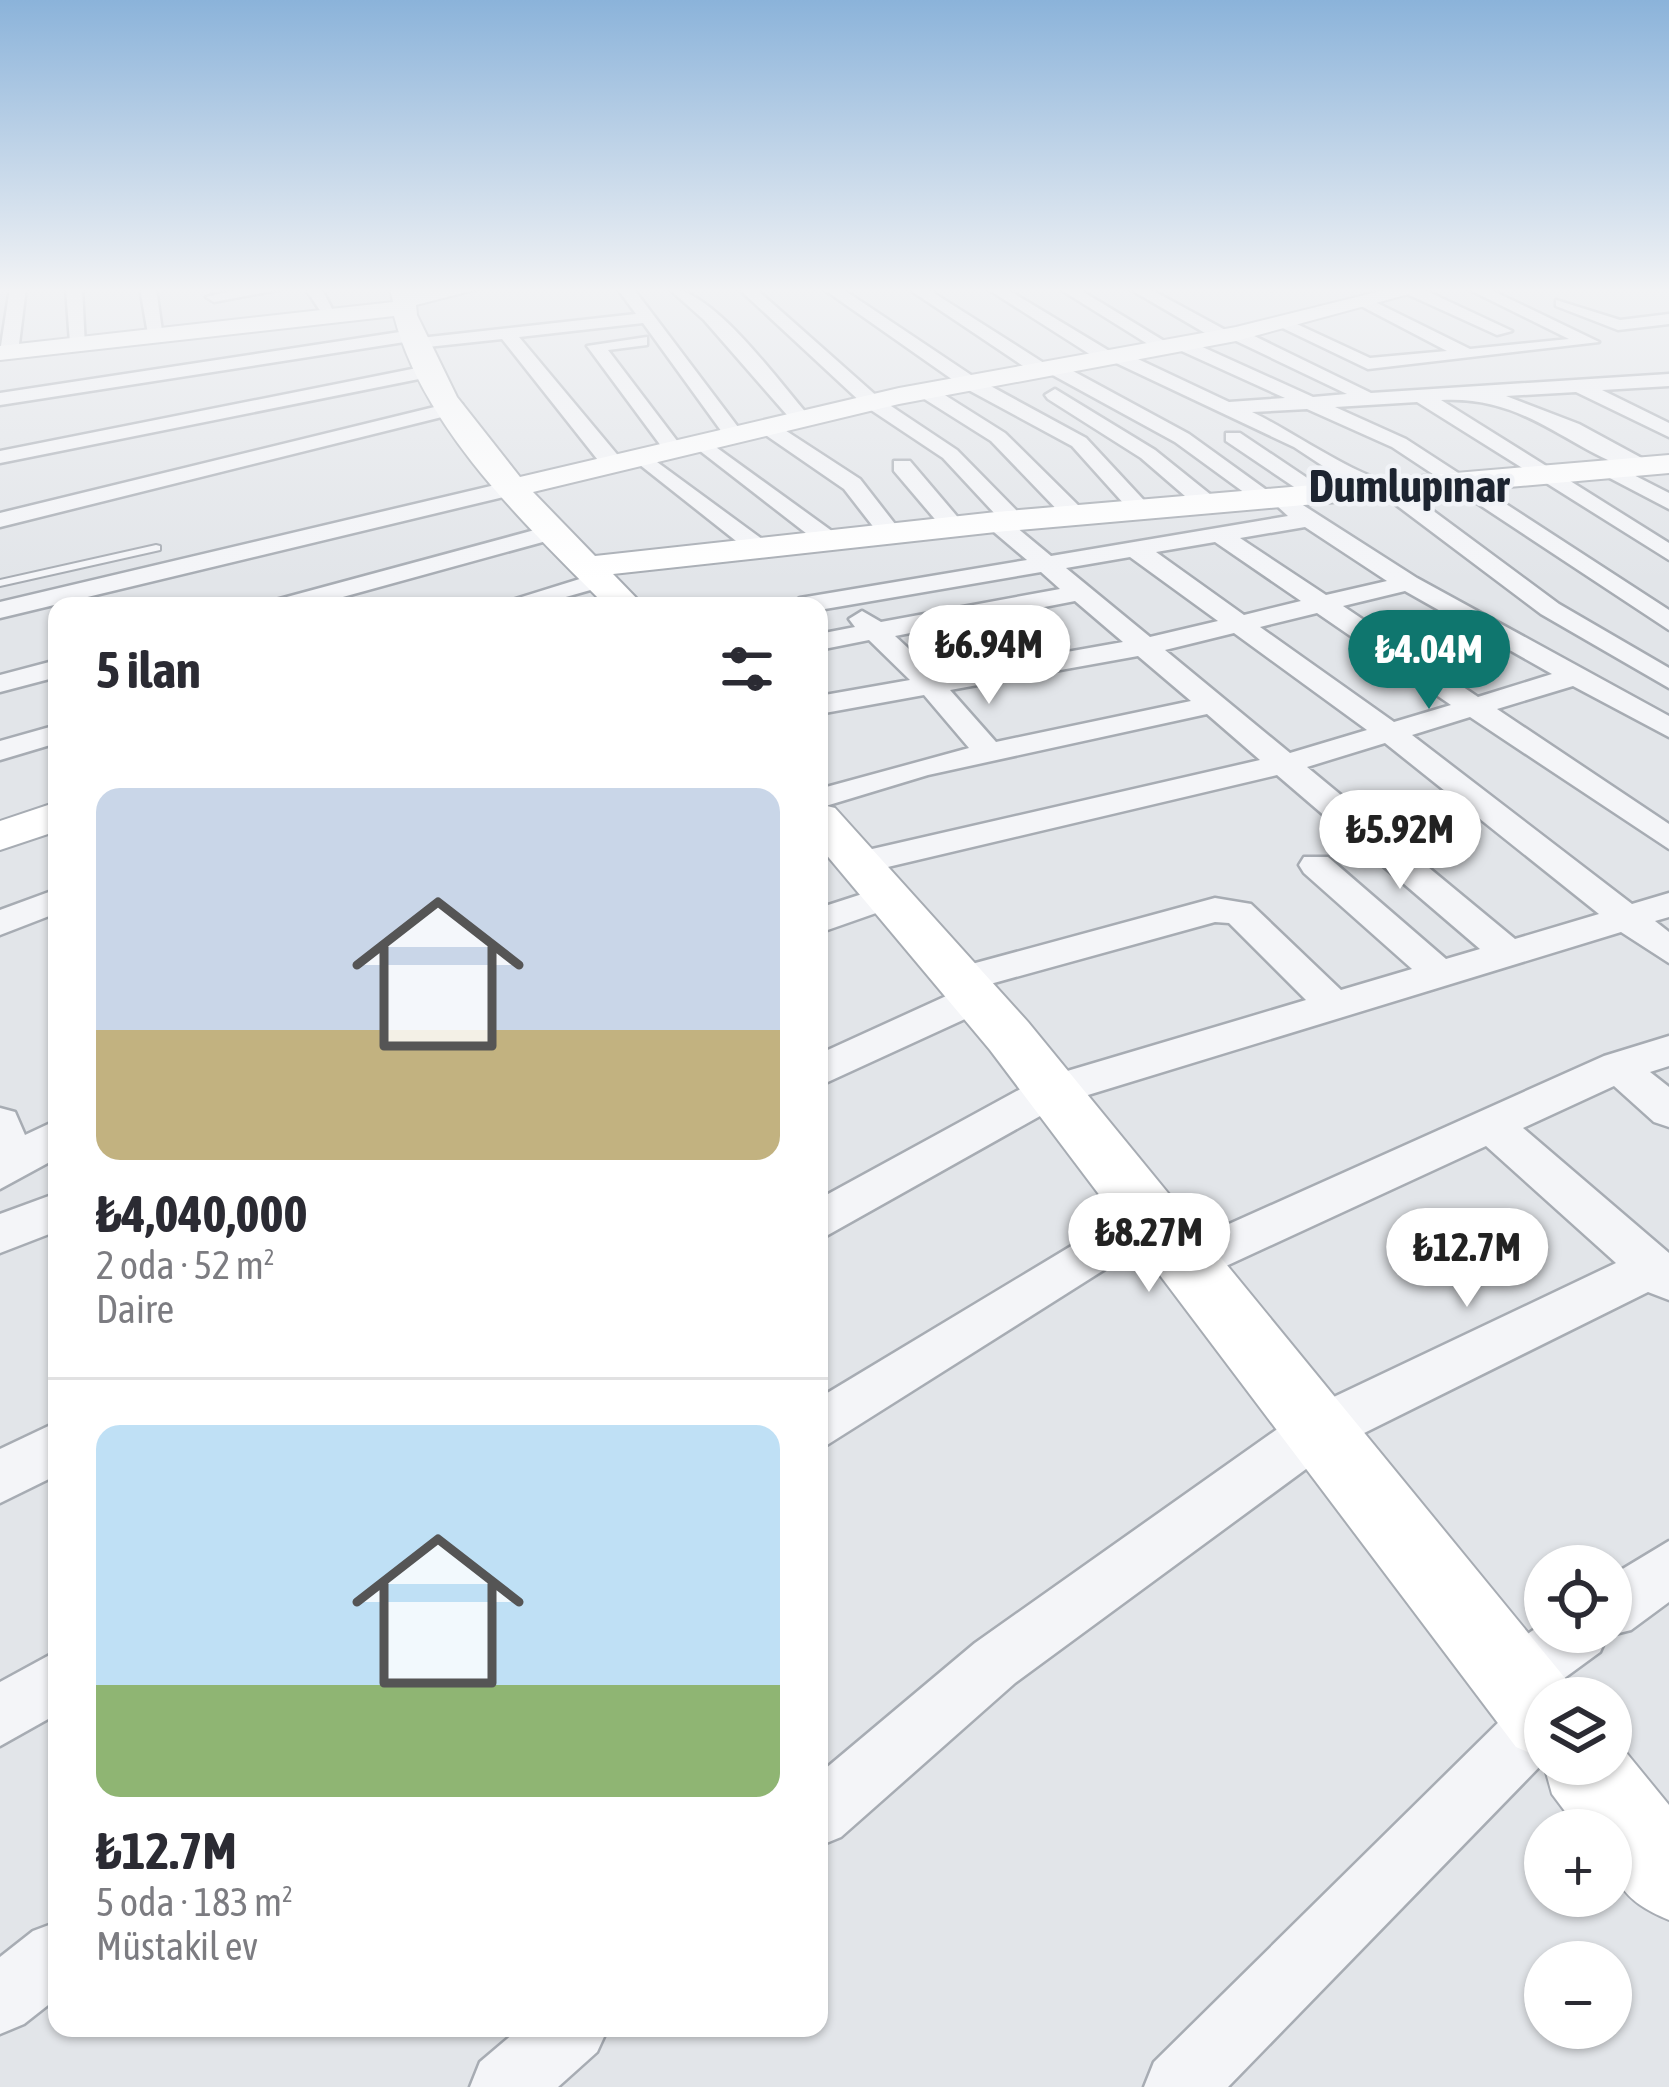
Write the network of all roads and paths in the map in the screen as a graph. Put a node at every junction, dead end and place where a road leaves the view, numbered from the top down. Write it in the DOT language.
graph roads {
  1 [pos="171,385"];
  2 [pos="309,385"];
  3 [pos="441,385"];
  4 [pos="549,385"];
  5 [pos="626,385"];
  6 [pos="696,385"];
  7 [pos="771,385"];
  8 [pos="887,385"];
  9 [pos="948,385"];
  10 [pos="980,385"];
  11 [pos="1057,385"];
  12 [pos="1069,385"];
  13 [pos="1147,385"];
  14 [pos="1168,385"];
  15 [pos="1275,385"];
  16 [pos="1344,385"];
  17 [pos="1587,385"];
  18 [pos="1629,385"];
  19 [pos="1578,386"];
  20 [pos="897,392"];
  21 [pos="1480,392"];
  22 [pos="1421,396"];
  23 [pos="0,399"];
  24 [pos="1373,400"];
  25 [pos="1669,400"];
  26 [pos="1320,403"];
  27 [pos="454,408"];
  28 [pos="1224,408"];
  29 [pos="65,416"];
  30 [pos="801,419"];
  31 [pos="767,427"];
  32 [pos="1669,431"];
  33 [pos="734,435"];
  34 [pos="702,443"];
  35 [pos="674,449"];
  36 [pos="0,457"];
  37 [pos="642,457"];
  38 [pos="613,464"];
  39 [pos="902,466"];
  40 [pos="1641,467"];
  41 [pos="1552,475"];
  42 [pos="1461,482"];
  43 [pos="512,488"];
  44 [pos="1382,489"];
  45 [pos="1273,499"];
  46 [pos="1669,502"];
  47 [pos="1208,504"];
  48 [pos="1312,507"];
  49 [pos="1142,510"];
  50 [pos="1076,516"];
  51 [pos="0,520"];
  52 [pos="1005,522"];
  53 [pos="953,526"];
  54 [pos="553,532"];
  55 [pos="890,533"];
  56 [pos="1221,536"];
  57 [pos="828,539"];
  58 [pos="758,547"];
  59 [pos="156,548"];
  60 [pos="1138,551"];
  61 [pos="1669,553"];
  62 [pos="1045,568"];
  63 [pos="592,573"];
  64 [pos="1408,583"];
  65 [pos="0,584"];
  66 [pos="1078,593"];
  67 [pos="1669,596"];
  68 [pos="55,597"];
  69 [pos="314,597"];
  70 [pos="529,597"];
  71 [pos="617,597"];
  72 [pos="48,599"];
  73 [pos="1633,599"];
  74 [pos="840,600"];
  75 [pos="828,602"];
  76 [pos="1326,603"];
  77 [pos="1550,609"];
  78 [pos="0,610"];
  79 [pos="1669,622"];
  80 [pos="1239,624"];
  81 [pos="877,632"];
  82 [pos="828,640"];
  83 [pos="1148,646"];
  84 [pos="48,649"];
  85 [pos="0,662"];
  86 [pos="48,671"];
  87 [pos="1576,676"];
  88 [pos="1668,679"];
  89 [pos="0,684"];
  90 [pos="931,685"];
  91 [pos="828,703"];
  92 [pos="1215,704"];
  93 [pos="1478,706"];
  94 [pos="1669,728"];
  95 [pos="1390,733"];
  96 [pos="48,737"];
  97 [pos="0,751"];
  98 [pos="989,753"];
  99 [pos="1289,764"];
  100 [pos="828,796"];
  101 [pos="48,819"];
  102 [pos="0,836"];
  103 [pos="1669,839"];
  104 [pos="855,860"];
  105 [pos="1316,865"];
  106 [pos="48,904"];
  107 [pos="1669,905"];
  108 [pos="828,906"];
  109 [pos="1627,919"];
  110 [pos="0,923"];
  111 [pos="1506,951"];
  112 [pos="1669,951"];
  113 [pos="1438,972"];
  114 [pos="967,989"];
  115 [pos="1333,1005"];
  116 [pos="1669,1051"];
  117 [pos="828,1066"];
  118 [pos="1618,1067"];
  119 [pos="1051,1091"];
  120 [pos="1669,1111"];
  121 [pos="1492,1125"];
  122 [pos="48,1140"];
  123 [pos="5,1153"];
  124 [pos="48,1215"];
  125 [pos="828,1216"];
  126 [pos="0,1234"];
  127 [pos="1169,1240"];
  128 [pos="1661,1274"];
  129 [pos="828,1421"];
  130 [pos="1318,1430"];
  131 [pos="48,1452"];
  132 [pos="0,1477"];
  133 [pos="1669,1569"];
  134 [pos="1632,1595"];
  135 [pos="48,1686"];
  136 [pos="1524,1691"];
  137 [pos="0,1716"];
  138 [pos="1524,1717"];
  139 [pos="1598,1785"];
  140 [pos="828,1807"];
  141 [pos="1669,1875"];
  142 [pos="48,1962"];
  143 [pos="0,2000"];
  144 [pos="563,2037"];
  145 [pos="505,2087"];
  146 [pos="1179,2087"];
  1 -- 29 [label="street"];
  2 -- 29 [label="street"];
  3 -- 27 [label="main road"];
  4 -- 38 [label="street"];
  5 -- 35 [label="street"];
  6 -- 33 [label="street"];
  7 -- 30 [label="street"];
  8 -- 20 [label="street"];
  9 -- 20 [label="main road"];
  10 -- 49 [label="street"];
  11 -- 47 [label="street"];
  12 -- 45 [label="street"];
  13 -- 48 [label="street"];
  14 -- 28 [label="street"];
  15 -- 26 [label="street"];
  16 -- 24 [label="street"];
  17 -- 19 [label="street"];
  18 -- 25 [label="street"];
  19 -- 21 [label="street"];
  19 -- 32 [label="street"];
  20 -- 30 [label="main road"];
  20 -- 50 [label="street"];
  20 -- 52 [label="street"];
  21 -- 22 [label="street"];
  21 -- 40 [label="street"];
  22 -- 24 [label="street"];
  22 -- 41 [label="street"];
  23 -- 29 [label="street"];
  24 -- 26 [label="street"];
  26 -- 28 [label="street"];
  26 -- 42 [label="street"];
  27 -- 43 [label="main road"];
  27 -- 51 [label="street"];
  28 -- 44 [label="street"];
  29 -- 36 [label="street"];
  30 -- 31 [label="main road"];
  31 -- 33 [label="main road"];
  31 -- 55 [label="street"];
  33 -- 34 [label="main road"];
  34 -- 35 [label="main road"];
  34 -- 57 [label="street"];
  35 -- 37 [label="main road"];
  37 -- 38 [label="main road"];
  37 -- 58 [label="street"];
  38 -- 43 [label="main road"];
  39 -- 53 [label="street"];
  40 -- 41 [label="main road"];
  40 -- 46 [label="street"];
  41 -- 42 [label="main road"];
  41 -- 61 [label="street"];
  42 -- 44 [label="main road"];
  42 -- 73 [label="street"];
  43 -- 54 [label="main road"];
  43 -- 68 [label="street"];
  44 -- 48 [label="main road"];
  44 -- 77 [label="street"];
  45 -- 47 [label="main road"];
  45 -- 48 [label="main road"];
  47 -- 49 [label="main road"];
  48 -- 56 [label="street"];
  48 -- 64 [label="street"];
  49 -- 50 [label="main road"];
  50 -- 52 [label="main road"];
  52 -- 53 [label="main road"];
  52 -- 62 [label="street"];
  53 -- 55 [label="main road"];
  54 -- 63 [label="main road"];
  54 -- 69 [label="street"];
  55 -- 57 [label="main road"];
  56 -- 60 [label="street"];
  56 -- 76 [label="street"];
  57 -- 58 [label="main road"];
  58 -- 63 [label="main road"];
  59 -- 65 [label="lane"];
  60 -- 62 [label="street"];
  60 -- 80 [label="street"];
  62 -- 66 [label="street"];
  62 -- 74 [label="street"];
  63 -- 70 [label="street"];
  63 -- 71 [label="main road"];
  64 -- 76 [label="street"];
  64 -- 87 [label="street"];
  66 -- 81 [label="street"];
  66 -- 83 [label="street"];
  67 -- 73 [label="street"];
  72 -- 78 [label="street"];
  73 -- 77 [label="street"];
  73 -- 79 [label="street"];
  74 -- 75 [label="street"];
  74 -- 81 [label="street"];
  76 -- 80 [label="street"];
  76 -- 93 [label="street"];
  77 -- 88 [label="street"];
  80 -- 83 [label="street"];
  80 -- 95 [label="street"];
  81 -- 82 [label="street"];
  81 -- 90 [label="street"];
  83 -- 90 [label="street"];
  83 -- 92 [label="street"];
  84 -- 85 [label="street"];
  86 -- 89 [label="street"];
  87 -- 93 [label="street"];
  87 -- 94 [label="street"];
  90 -- 91 [label="street"];
  90 -- 98 [label="street"];
  92 -- 98 [label="street"];
  92 -- 99 [label="street"];
  93 -- 95 [label="street"];
  93 -- 103 [label="street"];
  95 -- 99 [label="street"];
  95 -- 109 [label="street"];
  96 -- 97 [label="street"];
  98 -- 100 [label="street"];
  99 -- 104 [label="street"];
  99 -- 111 [label="street"];
  101 -- 102 [label="main road"];
  104 -- 108 [label="street"];
  104 -- 114 [label="main road"];
  105 -- 113 [label="street"];
  106 -- 110 [label="street"];
  107 -- 109 [label="street"];
  109 -- 111 [label="street"];
  109 -- 112 [label="street"];
  111 -- 113 [label="street"];
  113 -- 115 [label="street"];
  114 -- 115 [label="street"];
  114 -- 117 [label="street"];
  114 -- 119 [label="main road"];
  115 -- 119 [label="street"];
  116 -- 118 [label="street"];
  118 -- 120 [label="street"];
  118 -- 121 [label="street"];
  119 -- 125 [label="street"];
  119 -- 127 [label="main road"];
  121 -- 127 [label="street"];
  121 -- 128 [label="street"];
  122 -- 123 [label="street"];
  124 -- 126 [label="street"];
  127 -- 129 [label="street"];
  127 -- 130 [label="main road"];
  128 -- 130 [label="street"];
  130 -- 136 [label="main road"];
  130 -- 140 [label="street"];
  131 -- 132 [label="street"];
  133 -- 134 [label="street"];
  135 -- 137 [label="street"];
  138 -- 146 [label="street"];
  139 -- 141 [label="main road"];
  142 -- 143 [label="street"];
  144 -- 145 [label="street"];
}
